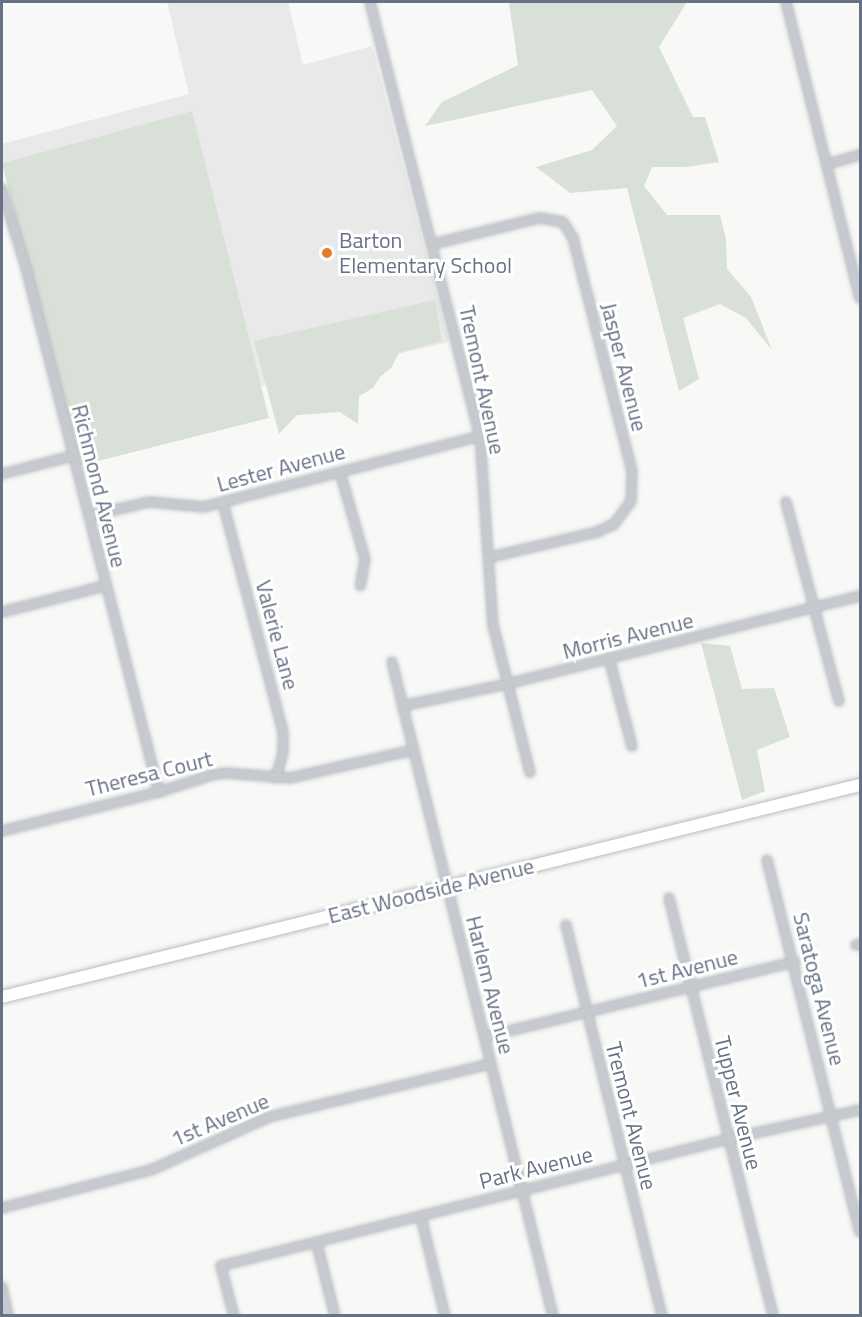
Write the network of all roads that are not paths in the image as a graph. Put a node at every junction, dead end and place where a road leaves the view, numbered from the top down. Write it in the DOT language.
graph roads {
  1 [pos="370,2"];
  2 [pos="786,2"];
  3 [pos="861,155"];
  4 [pos="828,164"];
  5 [pos="2,189"];
  6 [pos="433,244"];
  7 [pos="861,298"];
  8 [pos="480,436"];
  9 [pos="72,456"];
  10 [pos="340,472"];
  11 [pos="2,474"];
  12 [pos="786,502"];
  13 [pos="223,503"];
  14 [pos="89,516"];
  15 [pos="490,557"];
  16 [pos="105,586"];
  17 [pos="360,586"];
  18 [pos="861,596"];
  19 [pos="815,607"];
  20 [pos="2,612"];
  21 [pos="609,658"];
  22 [pos="392,662"];
  23 [pos="507,684"];
  24 [pos="839,701"];
  25 [pos="402,706"];
  26 [pos="632,746"];
  27 [pos="413,750"];
  28 [pos="530,772"];
  29 [pos="276,778"];
  30 [pos="861,785"];
  31 [pos="159,792"];
  32 [pos="2,831"];
  33 [pos="767,860"];
  34 [pos="447,887"];
  35 [pos="669,898"];
  36 [pos="566,925"];
  37 [pos="795,962"];
  38 [pos="691,986"];
  39 [pos="2,997"];
  40 [pos="588,1013"];
  41 [pos="484,1037"];
  42 [pos="490,1064"];
  43 [pos="861,1110"];
  44 [pos="833,1118"];
  45 [pos="728,1139"];
  46 [pos="624,1165"];
  47 [pos="522,1190"];
  48 [pos="2,1208"];
  49 [pos="421,1217"];
  50 [pos="861,1232"];
  51 [pos="317,1244"];
  52 [pos="2,1287"];
  53 [pos="8,1316"];
  54 [pos="234,1316"];
  55 [pos="335,1316"];
  56 [pos="445,1316"];
  57 [pos="553,1316"];
  58 [pos="662,1316"];
  59 [pos="773,1316"];
  1 -- 6 [label="street, Tremont Avenue"];
  2 -- 4 [label="street"];
  3 -- 4 [label="street"];
  4 -- 7 [label="street"];
  5 -- 9 [label="street, Richmond Avenue"];
  6 -- 8 [label="street, Tremont Avenue"];
  6 -- 15 [label="street, Jasper Avenue"];
  8 -- 10 [label="street, Lester Avenue"];
  8 -- 15 [label="street, Tremont Avenue"];
  9 -- 11 [label="street"];
  9 -- 14 [label="street, Richmond Avenue"];
  10 -- 13 [label="street, Lester Avenue"];
  10 -- 17 [label="street"];
  12 -- 19 [label="street"];
  13 -- 14 [label="street, Lester Avenue"];
  13 -- 29 [label="street, Valerie Lane"];
  14 -- 16 [label="street, Richmond Avenue"];
  15 -- 23 [label="street, Tremont Avenue"];
  16 -- 20 [label="street"];
  16 -- 31 [label="street, Richmond Avenue"];
  18 -- 19 [label="street, Morris Avenue"];
  19 -- 21 [label="street, Morris Avenue"];
  19 -- 24 [label="street"];
  21 -- 23 [label="street, Morris Avenue"];
  21 -- 26 [label="street"];
  22 -- 25 [label="street, Harlem Avenue"];
  23 -- 25 [label="street, Morris Avenue"];
  23 -- 28 [label="street, Tremont Avenue"];
  25 -- 27 [label="street, Harlem Avenue"];
  27 -- 29 [label="street, Theresa Court"];
  27 -- 34 [label="street, Harlem Avenue"];
  29 -- 31 [label="street, Theresa Court"];
  30 -- 34 [label="main road, East Woodside Avenue"];
  31 -- 32 [label="street, Theresa Court"];
  33 -- 37 [label="street, Saratoga Avenue"];
  34 -- 39 [label="main road, East Woodside Avenue"];
  34 -- 41 [label="street, Harlem Avenue"];
  35 -- 38 [label="street, Tupper Avenue"];
  36 -- 40 [label="street, Tremont Avenue"];
  37 -- 38 [label="street, 1st Avenue"];
  37 -- 44 [label="street, Saratoga Avenue"];
  38 -- 40 [label="street, 1st Avenue"];
  38 -- 45 [label="street, Tupper Avenue"];
  40 -- 41 [label="street, 1st Avenue"];
  40 -- 46 [label="street, Tremont Avenue"];
  41 -- 42 [label="street, Harlem Avenue"];
  42 -- 47 [label="street, Harlem Avenue"];
  42 -- 48 [label="street, 1st Avenue"];
  43 -- 44 [label="street, Park Avenue"];
  44 -- 45 [label="street, Park Avenue"];
  44 -- 50 [label="street, Saratoga Avenue"];
  45 -- 46 [label="street, Park Avenue"];
  45 -- 59 [label="street, Tupper Avenue"];
  46 -- 47 [label="street, Park Avenue"];
  46 -- 58 [label="street, Tremont Avenue"];
  47 -- 49 [label="street, Park Avenue"];
  47 -- 57 [label="street, Harlem Avenue"];
  49 -- 51 [label="street, Park Avenue"];
  49 -- 56 [label="street"];
  51 -- 54 [label="street, Park Avenue"];
  51 -- 55 [label="street"];
  52 -- 53 [label="street"];
}
